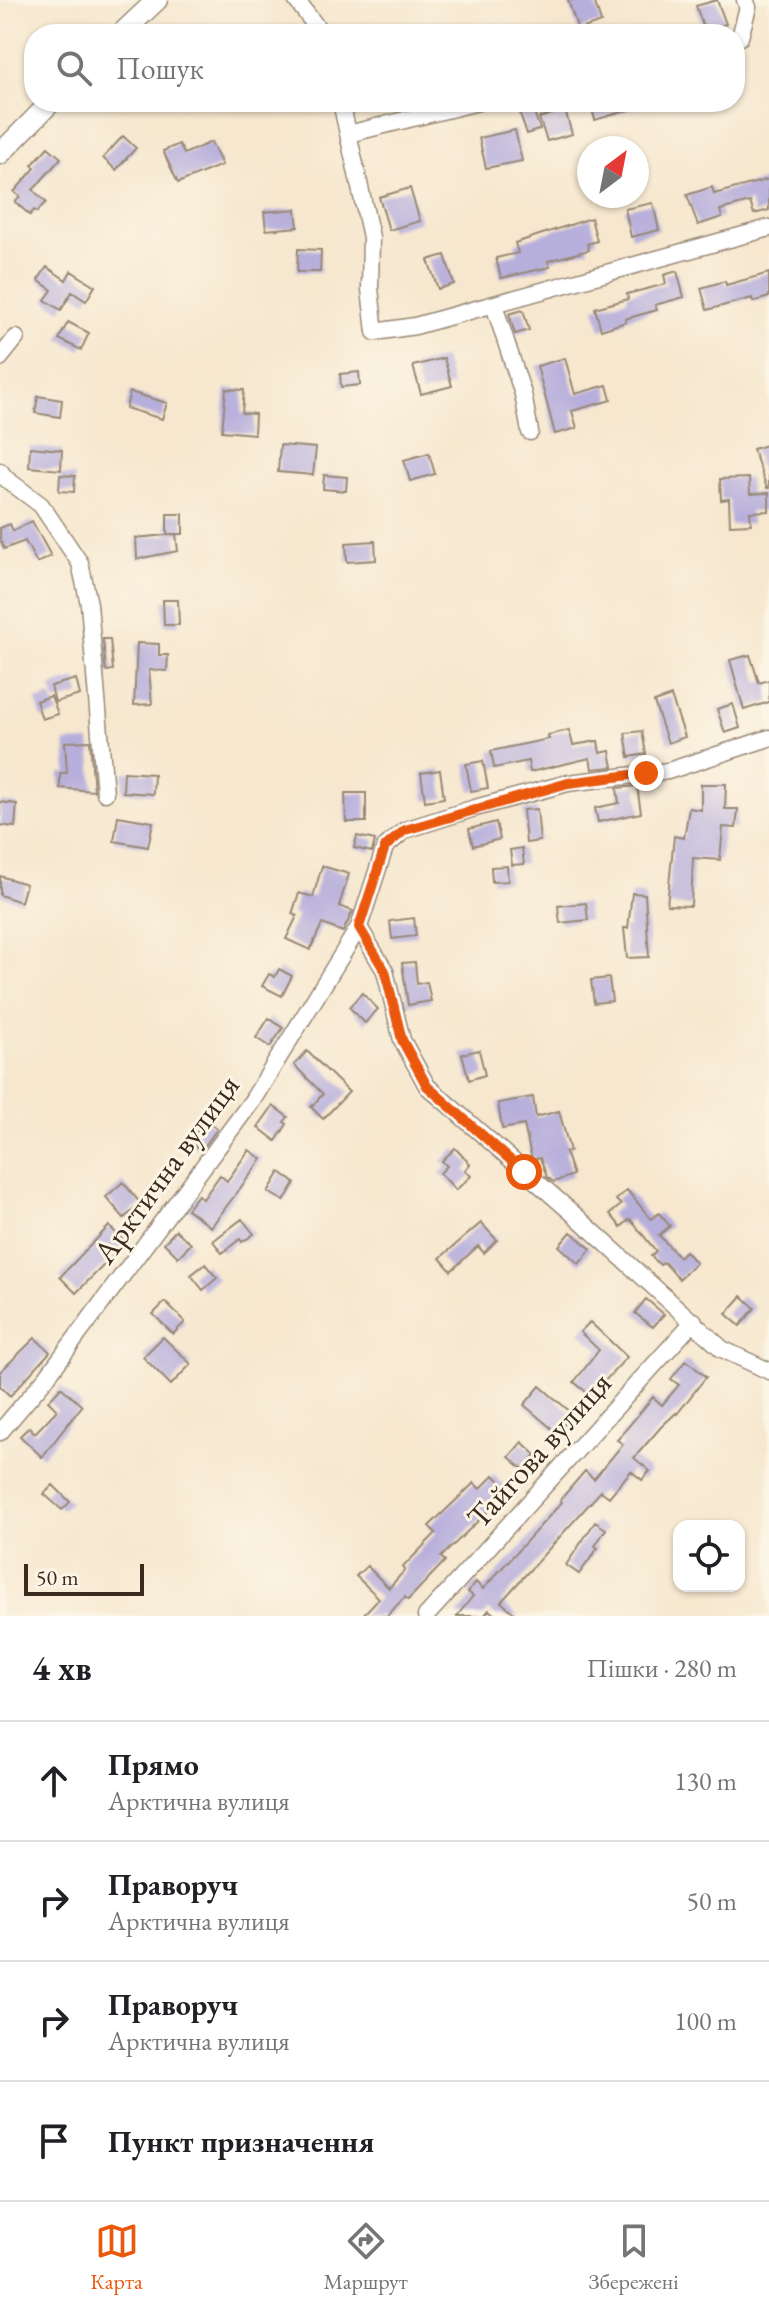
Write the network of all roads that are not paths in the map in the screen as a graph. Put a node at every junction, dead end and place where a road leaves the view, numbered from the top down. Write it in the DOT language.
graph roads {
  1 [pos="157,0"];
  2 [pos="296,0"];
  3 [pos="745,0"];
  4 [pos="132,24"];
  5 [pos="314,24"];
  6 [pos="743,24"];
  7 [pos="41,112"];
  8 [pos="343,112"];
  9 [pos="437,112"];
  10 [pos="348,134"];
  11 [pos="0,154"];
  12 [pos="769,228"];
  13 [pos="494,305"];
  14 [pos="16,338"];
  15 [pos="0,358"];
  16 [pos="530,432"];
  17 [pos="0,471"];
  18 [pos="769,738"];
  19 [pos="105,793"];
  20 [pos="359,927"];
  21 [pos="694,1321"];
  22 [pos="769,1371"];
  23 [pos="0,1432"];
  24 [pos="426,1616"];
  1 -- 4 [label="street"];
  2 -- 5 [label="street"];
  3 -- 6 [label="street"];
  7 -- 11 [label="street"];
  8 -- 10 [label="street"];
  9 -- 10 [label="street"];
  10 -- 13 [label="street"];
  12 -- 13 [label="street"];
  13 -- 16 [label="street"];
  14 -- 15 [label="street"];
  17 -- 19 [label="street"];
  18 -- 20 [label="street, Арктична вулиця"];
  20 -- 21 [label="street"];
  20 -- 23 [label="street, Арктична вулиця"];
  21 -- 22 [label="street"];
  21 -- 24 [label="street, Тайгова вулиця"];
}
